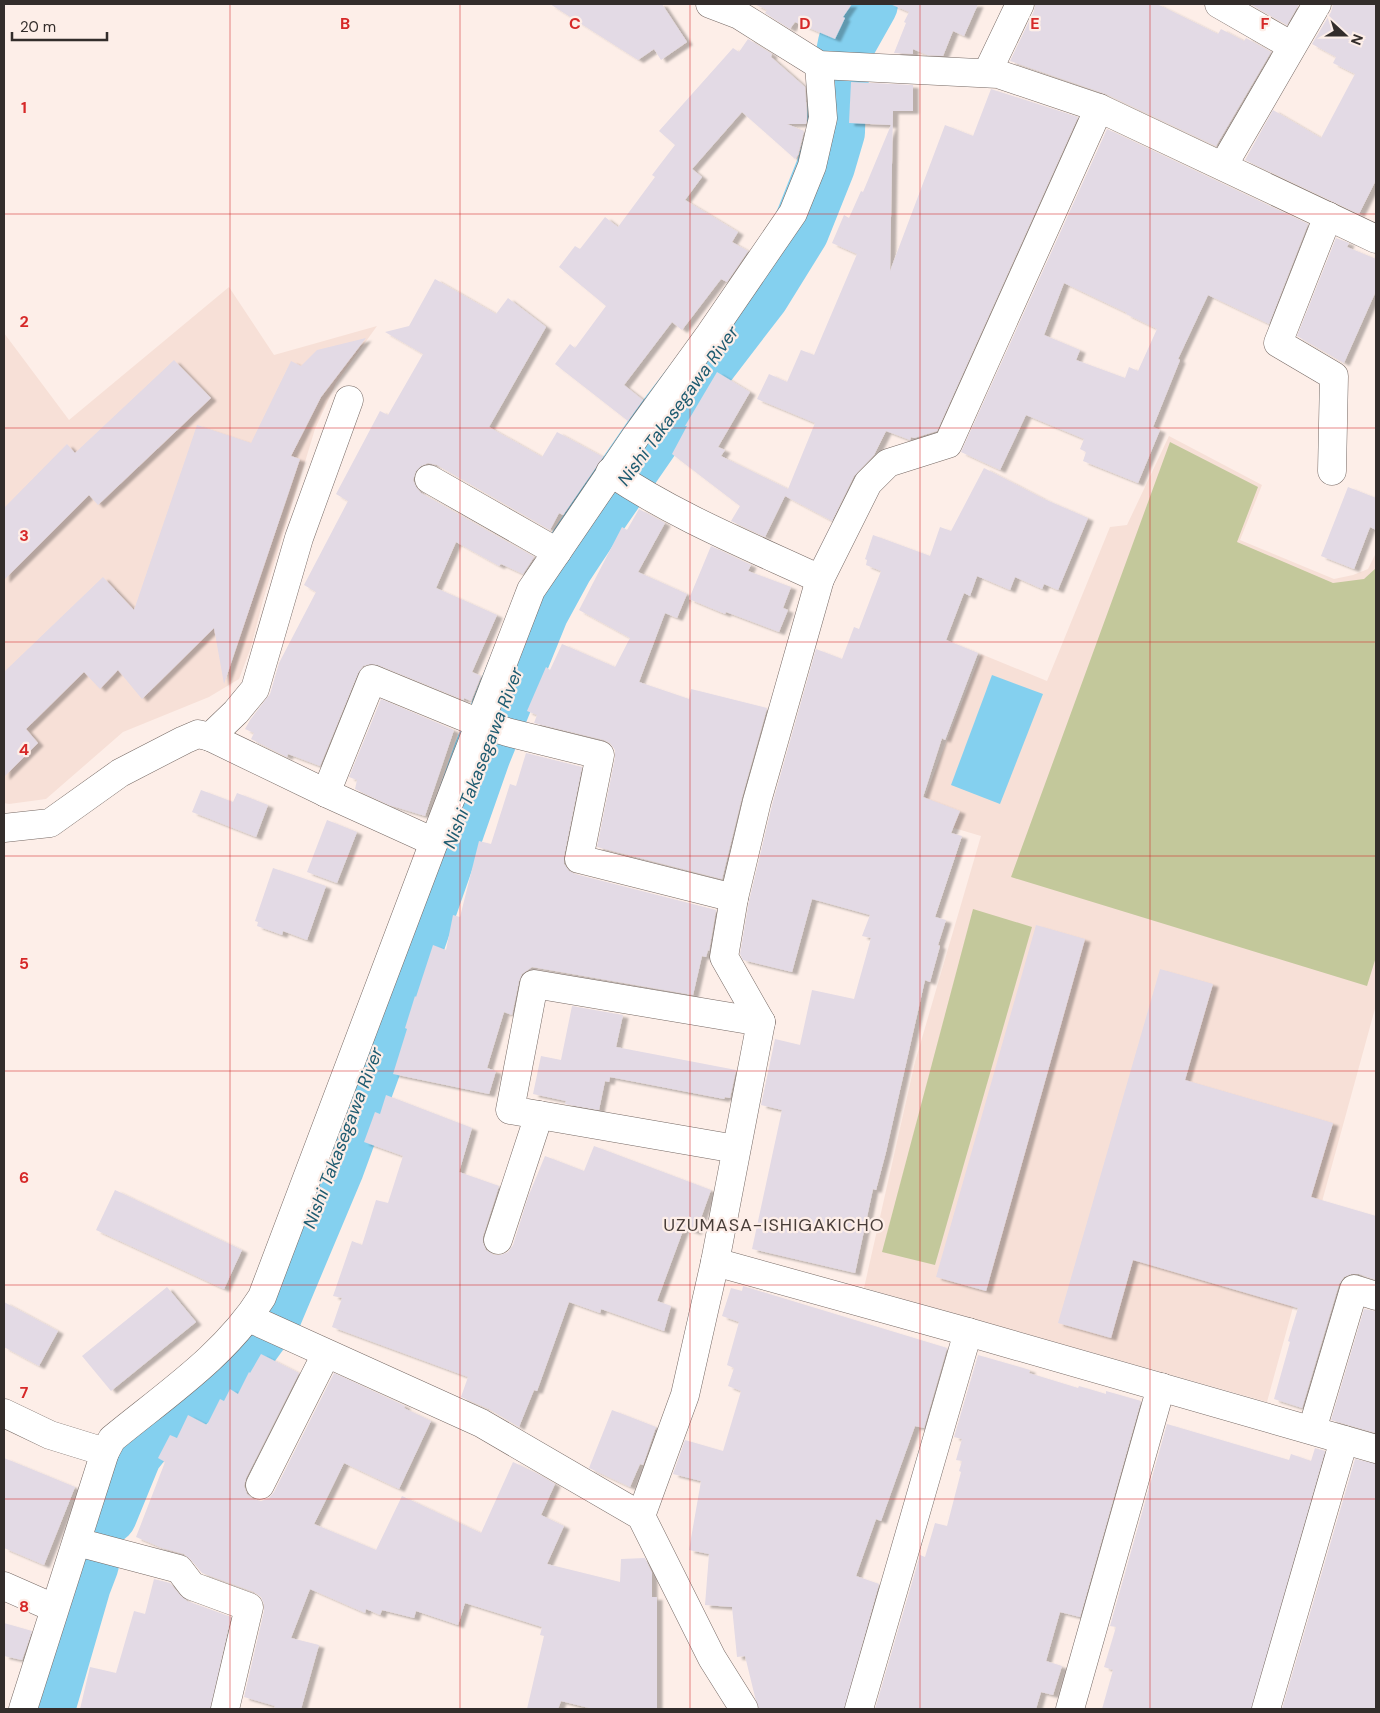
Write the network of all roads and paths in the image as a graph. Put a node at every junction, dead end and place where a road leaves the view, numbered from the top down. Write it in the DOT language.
graph roads {
  1 [pos="710,4"];
  2 [pos="1020,4"];
  3 [pos="1219,4"];
  4 [pos="1316,4"];
  5 [pos="743,9"];
  6 [pos="1292,46"];
  7 [pos="825,65"];
  8 [pos="987,73"];
  9 [pos="1099,108"];
  10 [pos="1223,166"];
  11 [pos="1328,216"];
  12 [pos="1376,239"];
  13 [pos="349,400"];
  14 [pos="1332,471"];
  15 [pos="610,472"];
  16 [pos="429,479"];
  17 [pos="557,552"];
  18 [pos="820,579"];
  19 [pos="479,723"];
  20 [pos="210,737"];
  21 [pos="326,793"];
  22 [pos="4,828"];
  23 [pos="434,842"];
  24 [pos="734,898"];
  25 [pos="761,1022"];
  26 [pos="539,1115"];
  27 [pos="736,1149"];
  28 [pos="498,1240"];
  29 [pos="715,1262"];
  30 [pos="1376,1296"];
  31 [pos="260,1324"];
  32 [pos="968,1332"];
  33 [pos="326,1354"];
  34 [pos="1161,1387"];
  35 [pos="4,1413"];
  36 [pos="1312,1430"];
  37 [pos="1344,1440"];
  38 [pos="1376,1449"];
  39 [pos="105,1452"];
  40 [pos="260,1485"];
  41 [pos="641,1516"];
  42 [pos="77,1542"];
  43 [pos="4,1586"];
  44 [pos="54,1608"];
  45 [pos="23,1709"];
  46 [pos="225,1709"];
  47 [pos="744,1709"];
  48 [pos="859,1709"];
  49 [pos="1070,1709"];
  50 [pos="1266,1709"];
  1 -- 5 [label="street"];
  2 -- 8 [label="street"];
  3 -- 6 [label="street"];
  4 -- 6 [label="street"];
  5 -- 7 [label="street"];
  6 -- 10 [label="street"];
  7 -- 8 [label="street"];
  7 -- 15 [label="street"];
  8 -- 9 [label="street"];
  9 -- 10 [label="street"];
  9 -- 18 [label="street"];
  10 -- 11 [label="street"];
  11 -- 12 [label="street"];
  11 -- 14 [label="street"];
  13 -- 20 [label="street"];
  15 -- 17 [label="street"];
  15 -- 18 [label="street"];
  16 -- 17 [label="street"];
  17 -- 19 [label="street"];
  18 -- 24 [label="street"];
  19 -- 21 [label="street"];
  19 -- 23 [label="street"];
  19 -- 24 [label="street"];
  20 -- 21 [label="street"];
  20 -- 22 [label="street"];
  21 -- 23 [label="street"];
  23 -- 31 [label="street"];
  24 -- 25 [label="street"];
  25 -- 26 [label="street"];
  25 -- 27 [label="street"];
  26 -- 27 [label="street"];
  26 -- 28 [label="street"];
  27 -- 29 [label="street"];
  29 -- 32 [label="street"];
  29 -- 41 [label="street"];
  30 -- 36 [label="street"];
  31 -- 33 [label="street"];
  31 -- 39 [label="street"];
  32 -- 34 [label="street"];
  32 -- 48 [label="street"];
  33 -- 40 [label="street"];
  33 -- 41 [label="street"];
  34 -- 36 [label="street"];
  34 -- 49 [label="street"];
  35 -- 39 [label="street"];
  36 -- 37 [label="street"];
  37 -- 38 [label="street"];
  37 -- 50 [label="street"];
  39 -- 42 [label="street"];
  41 -- 47 [label="street"];
  42 -- 44 [label="street"];
  42 -- 46 [label="street"];
  43 -- 44 [label="street"];
  44 -- 45 [label="street"];
}
